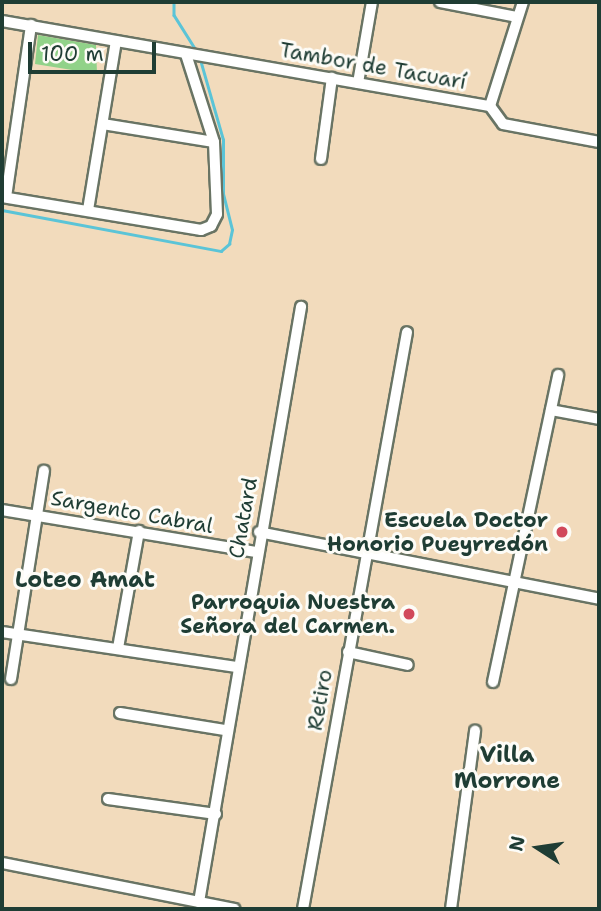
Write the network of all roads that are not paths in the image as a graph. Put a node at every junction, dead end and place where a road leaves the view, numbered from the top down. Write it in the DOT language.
graph roads {
  1 [pos="372,2"];
  2 [pos="440,2"];
  3 [pos="523,2"];
  4 [pos="517,17"];
  5 [pos="2,21"];
  6 [pos="31,25"];
  7 [pos="116,41"];
  8 [pos="190,54"];
  9 [pos="332,78"];
  10 [pos="358,83"];
  11 [pos="490,106"];
  12 [pos="2,120"];
  13 [pos="16,122"];
  14 [pos="103,124"];
  15 [pos="214,142"];
  16 [pos="599,142"];
  17 [pos="321,159"];
  18 [pos="4,197"];
  19 [pos="88,210"];
  20 [pos="301,307"];
  21 [pos="407,332"];
  22 [pos="558,375"];
  23 [pos="551,410"];
  24 [pos="599,419"];
  25 [pos="44,471"];
  26 [pos="2,510"];
  27 [pos="37,515"];
  28 [pos="139,531"];
  29 [pos="259,532"];
  30 [pos="256,552"];
  31 [pos="366,553"];
  32 [pos="514,582"];
  33 [pos="599,599"];
  34 [pos="2,632"];
  35 [pos="18,634"];
  36 [pos="118,648"];
  37 [pos="348,652"];
  38 [pos="408,665"];
  39 [pos="236,667"];
  40 [pos="11,680"];
  41 [pos="492,682"];
  42 [pos="120,713"];
  43 [pos="226,730"];
  44 [pos="475,731"];
  45 [pos="108,799"];
  46 [pos="216,814"];
  47 [pos="2,863"];
  48 [pos="199,902"];
  49 [pos="235,909"];
  50 [pos="303,909"];
  51 [pos="451,909"];
  1 -- 10 [label="street"];
  2 -- 4 [label="street"];
  3 -- 4 [label="street"];
  4 -- 11 [label="street"];
  5 -- 6 [label="street, Tambor de Tacuarí"];
  6 -- 7 [label="street, Tambor de Tacuarí"];
  6 -- 13 [label="street"];
  7 -- 8 [label="street, Tambor de Tacuarí"];
  7 -- 14 [label="street"];
  8 -- 9 [label="street, Tambor de Tacuarí"];
  8 -- 15 [label="street"];
  9 -- 10 [label="street, Tambor de Tacuarí"];
  9 -- 17 [label="street"];
  10 -- 11 [label="street, Tambor de Tacuarí"];
  11 -- 16 [label="street"];
  12 -- 13 [label="street"];
  13 -- 18 [label="street"];
  14 -- 15 [label="street"];
  14 -- 19 [label="street"];
  15 -- 19 [label="street"];
  18 -- 19 [label="street"];
  20 -- 29 [label="street, Chatard"];
  21 -- 31 [label="street, Retiro"];
  22 -- 23 [label="street"];
  23 -- 24 [label="street"];
  23 -- 32 [label="street"];
  25 -- 27 [label="street"];
  26 -- 27 [label="street, Sargento Cabral"];
  27 -- 28 [label="street, Sargento Cabral"];
  27 -- 35 [label="street"];
  28 -- 30 [label="street, Sargento Cabral"];
  28 -- 36 [label="street"];
  29 -- 30 [label="street, Chatard"];
  29 -- 31 [label="street"];
  30 -- 39 [label="street, Chatard"];
  31 -- 32 [label="street"];
  31 -- 37 [label="street, Retiro"];
  32 -- 33 [label="street"];
  32 -- 41 [label="street"];
  34 -- 35 [label="street"];
  35 -- 36 [label="street"];
  35 -- 40 [label="street"];
  36 -- 39 [label="street"];
  37 -- 38 [label="street"];
  37 -- 50 [label="street, Retiro"];
  39 -- 43 [label="street, Chatard"];
  42 -- 43 [label="street"];
  43 -- 46 [label="street, Chatard"];
  44 -- 51 [label="street"];
  45 -- 46 [label="street"];
  46 -- 48 [label="street, Chatard"];
  47 -- 48 [label="street"];
  48 -- 49 [label="street"];
}
